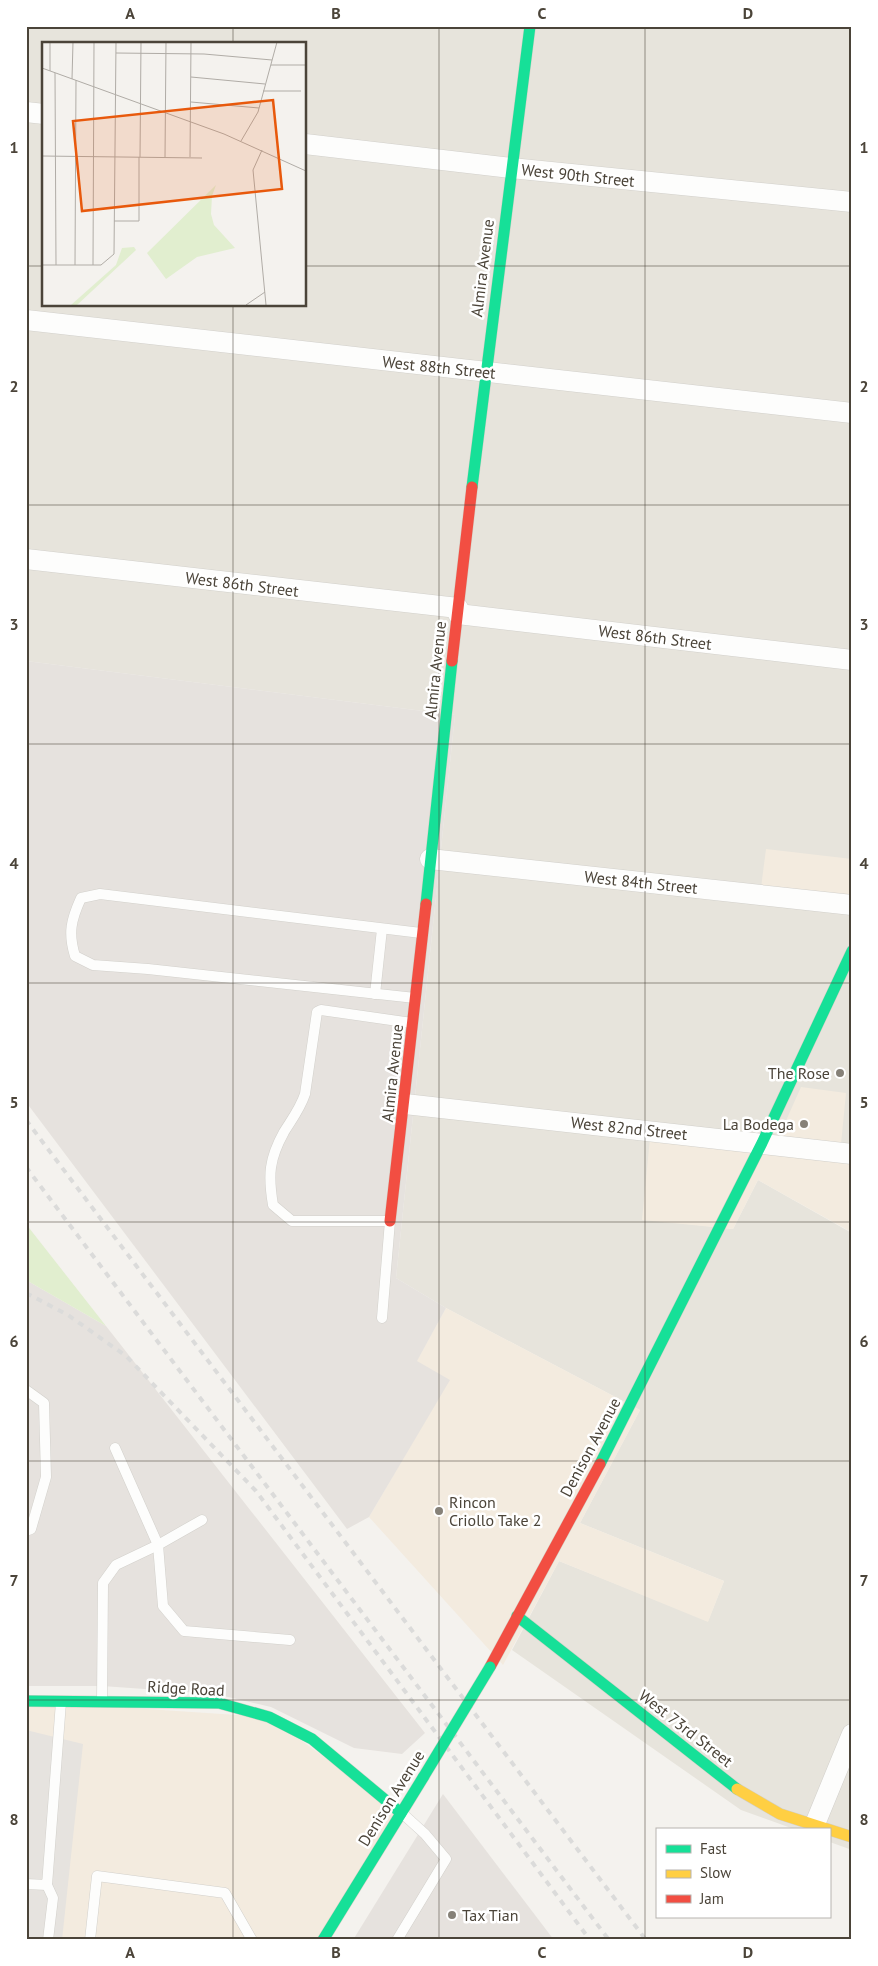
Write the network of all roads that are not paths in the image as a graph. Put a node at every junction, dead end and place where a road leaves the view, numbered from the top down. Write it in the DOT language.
graph roads {
  1 [pos="530,26"];
  2 [pos="26,112"];
  3 [pos="42,114"];
  4 [pos="306,144"];
  5 [pos="510,168"];
  6 [pos="852,202"];
  7 [pos="26,320"];
  8 [pos="486,372"];
  9 [pos="852,413"];
  10 [pos="26,559"];
  11 [pos="458,611"];
  12 [pos="852,660"];
  13 [pos="430,859"];
  14 [pos="852,905"];
  15 [pos="382,929"];
  16 [pos="423,934"];
  17 [pos="852,951"];
  18 [pos="375,994"];
  19 [pos="416,998"];
  20 [pos="413,1024"];
  21 [pos="405,1104"];
  22 [pos="762,1143"];
  23 [pos="852,1154"];
  24 [pos="390,1221"];
  25 [pos="382,1318"];
  26 [pos="26,1390"];
  27 [pos="115,1448"];
  28 [pos="202,1520"];
  29 [pos="26,1531"];
  30 [pos="158,1544"];
  31 [pos="517,1616"];
  32 [pos="290,1640"];
  33 [pos="26,1701"];
  34 [pos="62,1701"];
  35 [pos="102,1701"];
  36 [pos="852,1734"];
  37 [pos="402,1813"];
  38 [pos="815,1824"];
  39 [pos="826,1828"];
  40 [pos="830,1829"];
  41 [pos="852,1837"];
  42 [pos="26,1884"];
  43 [pos="47,1885"];
  44 [pos="48,1940"];
  45 [pos="90,1940"];
  46 [pos="252,1940"];
  47 [pos="323,1940"];
  48 [pos="397,1940"];
  1 -- 5 [label="street, Almira Avenue"];
  2 -- 3 [label="street"];
  4 -- 5 [label="street, West 90th Street"];
  5 -- 6 [label="street, West 90th Street"];
  5 -- 8 [label="street, Almira Avenue"];
  7 -- 8 [label="street, West 88th Street"];
  8 -- 9 [label="street, West 88th Street"];
  8 -- 11 [label="street, Almira Avenue"];
  10 -- 11 [label="street, West 86th Street"];
  11 -- 12 [label="street, West 86th Street"];
  11 -- 13 [label="street, Almira Avenue"];
  13 -- 14 [label="street, West 84th Street"];
  13 -- 16 [label="street, Almira Avenue"];
  15 -- 16 [label="lane"];
  15 -- 18 [label="lane"];
  15 -- 18 [label="lane"];
  16 -- 19 [label="street, Almira Avenue"];
  17 -- 22 [label="street, Denison Avenue"];
  18 -- 19 [label="lane"];
  19 -- 20 [label="street, Almira Avenue"];
  20 -- 21 [label="street, Almira Avenue"];
  20 -- 24 [label="lane"];
  21 -- 22 [label="street, West 82nd Street"];
  21 -- 24 [label="street, Almira Avenue"];
  22 -- 23 [label="street, West 82nd Street"];
  22 -- 31 [label="street, Denison Avenue"];
  24 -- 25 [label="lane, Almira Avenue"];
  26 -- 29 [label="lane"];
  27 -- 30 [label="lane"];
  28 -- 30 [label="lane"];
  30 -- 32 [label="lane"];
  30 -- 35 [label="lane"];
  31 -- 37 [label="street, Denison Avenue, bridge"];
  31 -- 38 [label="street, West 73rd Street"];
  33 -- 34 [label="street, Ridge Road"];
  34 -- 35 [label="street, Ridge Road"];
  34 -- 43 [label="lane"];
  35 -- 37 [label="street, Ridge Road"];
  36 -- 38 [label="street"];
  37 -- 47 [label="street, Denison Avenue"];
  37 -- 48 [label="lane"];
  38 -- 39 [label="street, West 73rd Street"];
  40 -- 41 [label="street, West 73rd Street"];
  42 -- 43 [label="lane"];
  43 -- 44 [label="lane"];
  45 -- 46 [label="lane"];
}
